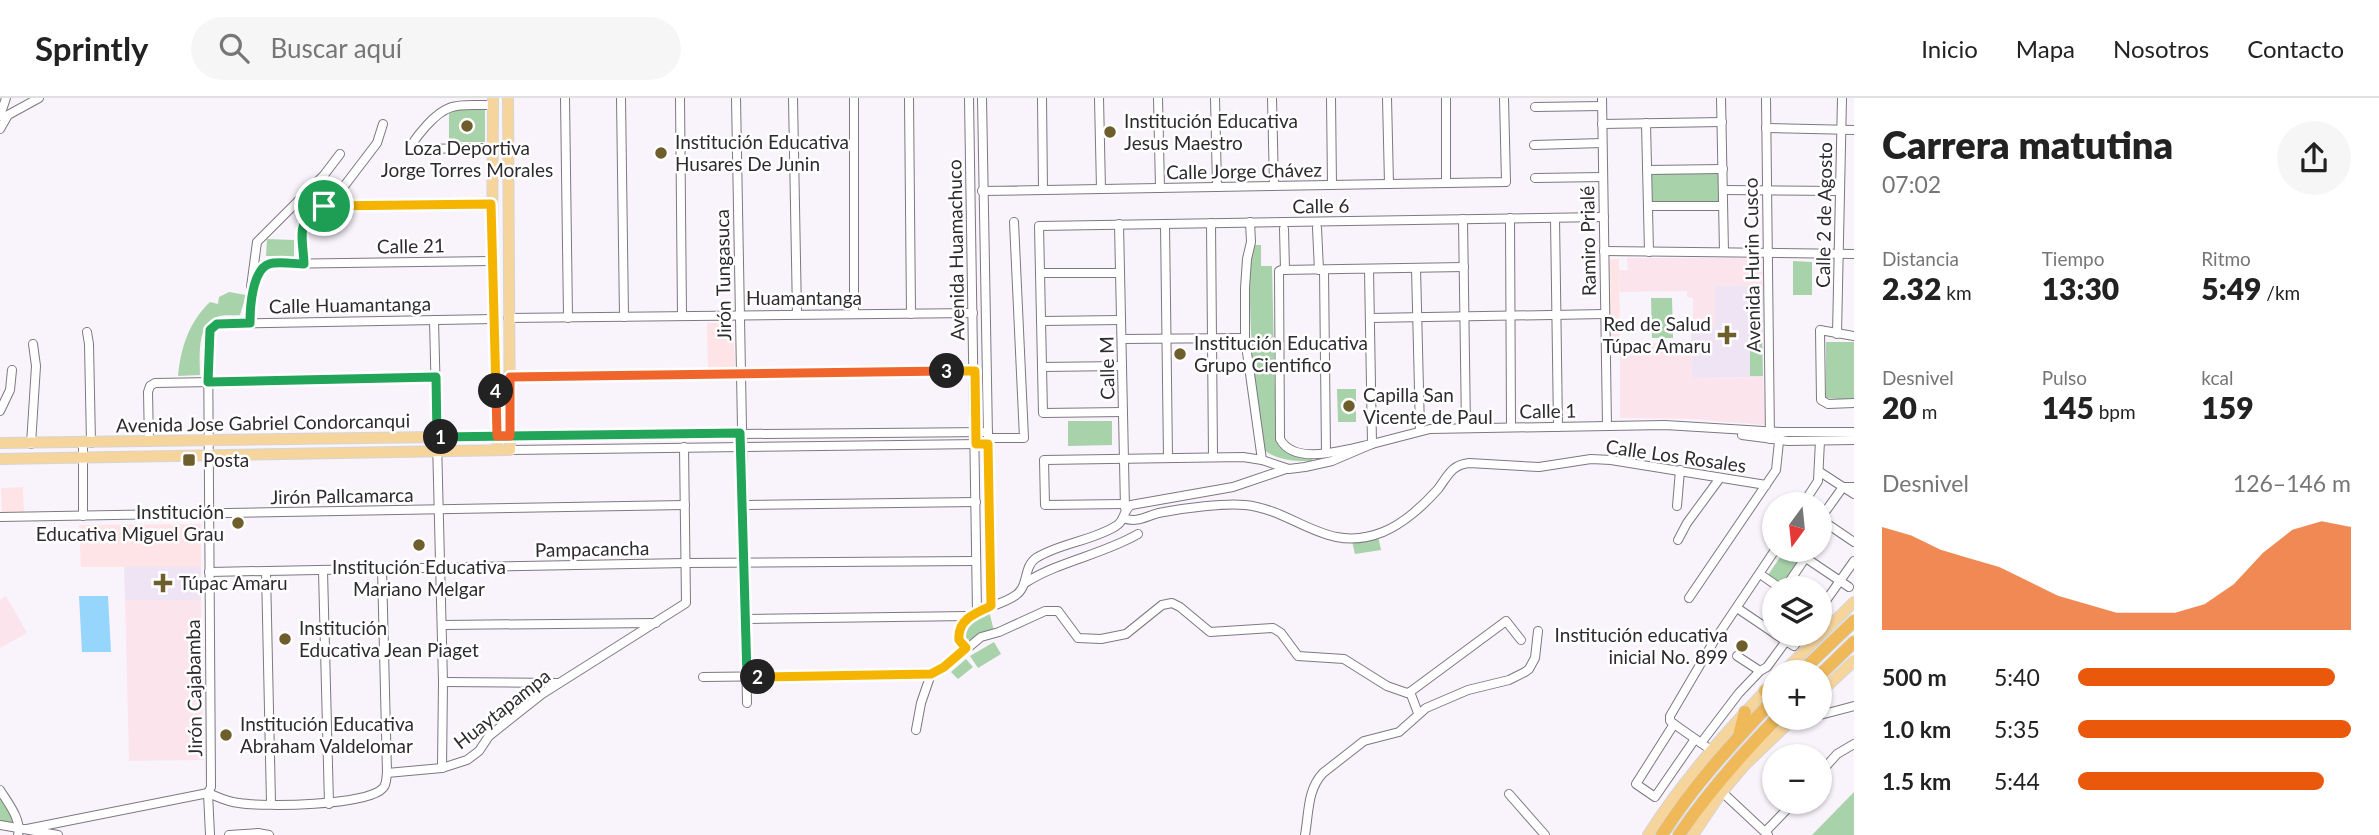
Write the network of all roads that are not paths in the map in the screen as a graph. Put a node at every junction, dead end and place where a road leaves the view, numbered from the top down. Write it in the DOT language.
graph roads {
  1 [pos="5,98"];
  2 [pos="39,98"];
  3 [pos="508,98"];
  4 [pos="565,98"];
  5 [pos="621,98"];
  6 [pos="680,98"];
  7 [pos="736,98"];
  8 [pos="793,98"];
  9 [pos="854,98"];
  10 [pos="909,98"];
  11 [pos="969,98"];
  12 [pos="982,98"];
  13 [pos="1042,98"];
  14 [pos="1099,98"];
  15 [pos="1158,98"];
  16 [pos="1215,98"];
  17 [pos="1272,98"];
  18 [pos="1331,98"];
  19 [pos="1387,98"];
  20 [pos="1446,98"];
  21 [pos="1504,98"];
  22 [pos="1721,98"];
  23 [pos="1766,98"];
  24 [pos="1843,98"];
  25 [pos="493,101"];
  26 [pos="1602,102"];
  27 [pos="1535,107"];
  28 [pos="0,116"];
  29 [pos="1722,122"];
  30 [pos="1646,123"];
  31 [pos="383,124"];
  32 [pos="1602,124"];
  33 [pos="1766,128"];
  34 [pos="0,129"];
  35 [pos="1842,130"];
  36 [pos="1854,130"];
  37 [pos="1602,143"];
  38 [pos="1534,145"];
  39 [pos="492,148"];
  40 [pos="341,154"];
  41 [pos="1723,169"];
  42 [pos="1647,170"];
  43 [pos="1603,177"];
  44 [pos="1535,178"];
  45 [pos="1446,183"];
  46 [pos="1389,184"];
  47 [pos="1332,185"];
  48 [pos="1274,186"];
  49 [pos="1217,187"];
  50 [pos="1160,188"];
  51 [pos="1101,189"];
  52 [pos="1043,190"];
  53 [pos="1723,190"];
  54 [pos="1767,190"];
  55 [pos="982,191"];
  56 [pos="1840,191"];
  57 [pos="491,204"];
  58 [pos="328,206"];
  59 [pos="1648,206"];
  60 [pos="1723,206"];
  61 [pos="1604,217"];
  62 [pos="1555,218"];
  63 [pos="1463,219"];
  64 [pos="1510,219"];
  65 [pos="1014,222"];
  66 [pos="1250,222"];
  67 [pos="1211,223"];
  68 [pos="1119,224"];
  69 [pos="1165,224"];
  70 [pos="1317,228"];
  71 [pos="1284,229"];
  72 [pos="1604,251"];
  73 [pos="1648,251"];
  74 [pos="1724,252"];
  75 [pos="1768,253"];
  76 [pos="1839,254"];
  77 [pos="1854,254"];
  78 [pos="492,261"];
  79 [pos="304,264"];
  80 [pos="1464,267"];
  81 [pos="1416,268"];
  82 [pos="1370,269"];
  83 [pos="1322,270"];
  84 [pos="1282,271"];
  85 [pos="1040,273"];
  86 [pos="1120,273"];
  87 [pos="251,293"];
  88 [pos="973,313"];
  89 [pos="739,314"];
  90 [pos="797,314"];
  91 [pos="854,314"];
  92 [pos="911,314"];
  93 [pos="1605,314"];
  94 [pos="1557,315"];
  95 [pos="682,316"];
  96 [pos="1511,316"];
  97 [pos="568,317"];
  98 [pos="624,317"];
  99 [pos="1417,317"];
  100 [pos="1464,317"];
  101 [pos="508,318"];
  102 [pos="1370,318"];
  103 [pos="494,319"];
  104 [pos="434,320"];
  105 [pos="1121,320"];
  106 [pos="1041,321"];
  107 [pos="250,323"];
  108 [pos="210,330"];
  109 [pos="87,332"];
  110 [pos="1837,334"];
  111 [pos="1854,336"];
  112 [pos="1167,338"];
  113 [pos="1212,338"];
  114 [pos="1245,338"];
  115 [pos="1122,339"];
  116 [pos="33,344"];
  117 [pos="1122,366"];
  118 [pos="1042,368"];
  119 [pos="12,370"];
  120 [pos="975,371"];
  121 [pos="741,374"];
  122 [pos="436,377"];
  123 [pos="510,377"];
  124 [pos="208,382"];
  125 [pos="1854,403"];
  126 [pos="0,411"];
  127 [pos="1123,412"];
  128 [pos="1606,426"];
  129 [pos="1558,427"];
  130 [pos="1466,428"];
  131 [pos="1511,428"];
  132 [pos="1420,430"];
  133 [pos="975,432"];
  134 [pos="1854,432"];
  135 [pos="740,433"];
  136 [pos="497,436"];
  137 [pos="510,436"];
  138 [pos="1770,436"];
  139 [pos="1780,436"];
  140 [pos="437,437"];
  141 [pos="988,438"];
  142 [pos="1854,440"];
  143 [pos="209,441"];
  144 [pos="1819,441"];
  145 [pos="149,442"];
  146 [pos="0,443"];
  147 [pos="87,443"];
  148 [pos="32,444"];
  149 [pos="976,444"];
  150 [pos="1372,444"];
  151 [pos="741,446"];
  152 [pos="684,447"];
  153 [pos="498,450"];
  154 [pos="510,450"];
  155 [pos="437,452"];
  156 [pos="1326,453"];
  157 [pos="208,456"];
  158 [pos="83,457"];
  159 [pos="1213,457"];
  160 [pos="1124,458"];
  161 [pos="1168,458"];
  162 [pos="0,459"];
  163 [pos="1262,460"];
  164 [pos="1289,468"];
  165 [pos="1680,470"];
  166 [pos="1820,472"];
  167 [pos="1720,478"];
  168 [pos="1766,485"];
  169 [pos="1843,487"];
  170 [pos="1854,487"];
  171 [pos="1811,492"];
  172 [pos="1854,494"];
  173 [pos="976,502"];
  174 [pos="1832,502"];
  175 [pos="685,505"];
  176 [pos="744,505"];
  177 [pos="1677,506"];
  178 [pos="439,510"];
  179 [pos="1124,511"];
  180 [pos="208,514"];
  181 [pos="83,516"];
  182 [pos="0,517"];
  183 [pos="1832,527"];
  184 [pos="1138,534"];
  185 [pos="1678,540"];
  186 [pos="1854,542"];
  187 [pos="976,561"];
  188 [pos="1854,561"];
  189 [pos="745,562"];
  190 [pos="1768,562"];
  191 [pos="1813,562"];
  192 [pos="685,563"];
  193 [pos="440,568"];
  194 [pos="382,569"];
  195 [pos="266,571"];
  196 [pos="323,571"];
  197 [pos="209,572"];
  198 [pos="1760,574"];
  199 [pos="1763,576"];
  200 [pos="1840,581"];
  201 [pos="1025,583"];
  202 [pos="1849,587"];
  203 [pos="1832,593"];
  204 [pos="1689,598"];
  205 [pos="1854,602"];
  206 [pos="991,606"];
  207 [pos="1737,608"];
  208 [pos="974,614"];
  209 [pos="746,619"];
  210 [pos="1854,621"];
  211 [pos="657,623"];
  212 [pos="1762,624"];
  213 [pos="442,625"];
  214 [pos="1538,631"];
  215 [pos="1521,640"];
  216 [pos="1854,642"];
  217 [pos="1788,646"];
  218 [pos="966,648"];
  219 [pos="1825,649"];
  220 [pos="1737,656"];
  221 [pos="1795,660"];
  222 [pos="1809,660"];
  223 [pos="1814,660"];
  224 [pos="1854,661"];
  225 [pos="1832,663"];
  226 [pos="1760,671"];
  227 [pos="931,674"];
  228 [pos="703,677"];
  229 [pos="747,677"];
  230 [pos="443,682"];
  231 [pos="1832,682"];
  232 [pos="560,684"];
  233 [pos="1410,692"];
  234 [pos="1762,698"];
  235 [pos="747,703"];
  236 [pos="1762,703"];
  237 [pos="1854,706"];
  238 [pos="1745,712"];
  239 [pos="1832,712"];
  240 [pos="1418,713"];
  241 [pos="1672,721"];
  242 [pos="916,730"];
  243 [pos="1766,730"];
  244 [pos="1781,730"];
  245 [pos="1739,736"];
  246 [pos="1702,744"];
  247 [pos="1854,744"];
  248 [pos="1832,760"];
  249 [pos="442,768"];
  250 [pos="387,773"];
  251 [pos="0,790"];
  252 [pos="1722,792"];
  253 [pos="208,793"];
  254 [pos="1509,794"];
  255 [pos="1705,797"];
  256 [pos="271,803"];
  257 [pos="329,804"];
  258 [pos="1784,814"];
  259 [pos="0,825"];
  260 [pos="22,830"];
  261 [pos="1767,834"];
  262 [pos="58,835"];
  263 [pos="211,835"];
  264 [pos="229,835"];
  265 [pos="269,835"];
  266 [pos="1305,835"];
  267 [pos="1545,835"];
  268 [pos="1648,835"];
  269 [pos="1662,835"];
  270 [pos="1679,835"];
  271 [pos="1693,835"];
  1 -- 28 [label="street"];
  2 -- 34 [label="street"];
  3 -- 101 [label="main road"];
  4 -- 97 [label="street"];
  5 -- 98 [label="street"];
  6 -- 95 [label="street"];
  7 -- 89 [label="street, Jirón Tungasuca"];
  8 -- 90 [label="street"];
  9 -- 91 [label="street"];
  10 -- 92 [label="street"];
  11 -- 88 [label="street, Avenida Huamachuco"];
  12 -- 55 [label="street, Avenida Huamachuco"];
  13 -- 52 [label="street"];
  14 -- 51 [label="street"];
  15 -- 50 [label="street"];
  16 -- 49 [label="street"];
  17 -- 48 [label="street"];
  18 -- 47 [label="street"];
  19 -- 46 [label="street"];
  20 -- 45 [label="street"];
  21 -- 45 [label="street, Calle Jorge Chávez"];
  22 -- 29 [label="street"];
  23 -- 33 [label="street, Avenida Hurin Cusco"];
  24 -- 35 [label="street, Calle 2 de Agosto"];
  25 -- 39 [label="main road"];
  25 -- 39 [label="street"];
  26 -- 27 [label="street"];
  26 -- 32 [label="street, Ramiro Prialé"];
  29 -- 30 [label="street"];
  29 -- 41 [label="street"];
  30 -- 32 [label="street"];
  30 -- 42 [label="street"];
  31 -- 58 [label="street"];
  32 -- 37 [label="street, Ramiro Prialé"];
  33 -- 35 [label="street"];
  33 -- 54 [label="street, Avenida Hurin Cusco"];
  35 -- 36 [label="street"];
  35 -- 56 [label="street, Calle 2 de Agosto"];
  37 -- 38 [label="street"];
  37 -- 43 [label="street, Ramiro Prialé"];
  39 -- 57 [label="main road"];
  40 -- 87 [label="street"];
  41 -- 42 [label="street"];
  41 -- 53 [label="street"];
  42 -- 59 [label="street"];
  43 -- 44 [label="street"];
  43 -- 61 [label="street, Ramiro Prialé"];
  45 -- 46 [label="street, Calle Jorge Chávez"];
  46 -- 47 [label="street, Calle Jorge Chávez"];
  47 -- 48 [label="street, Calle Jorge Chávez"];
  48 -- 49 [label="street, Calle Jorge Chávez"];
  49 -- 50 [label="street, Calle Jorge Chávez"];
  50 -- 51 [label="street, Calle Jorge Chávez"];
  51 -- 52 [label="street, Calle Jorge Chávez"];
  52 -- 55 [label="street, Calle Jorge Chávez"];
  53 -- 54 [label="street"];
  53 -- 60 [label="street"];
  54 -- 56 [label="street"];
  54 -- 75 [label="street, Avenida Hurin Cusco"];
  55 -- 141 [label="street, Avenida Huamachuco"];
  56 -- 76 [label="street, Calle 2 de Agosto"];
  57 -- 58 [label="street"];
  57 -- 78 [label="main road"];
  58 -- 79 [label="street"];
  59 -- 60 [label="street"];
  59 -- 73 [label="street"];
  60 -- 74 [label="street"];
  61 -- 62 [label="street, Calle 6"];
  61 -- 72 [label="street, Ramiro Prialé"];
  62 -- 64 [label="street, Calle 6"];
  62 -- 94 [label="street"];
  63 -- 64 [label="street, Calle 6"];
  63 -- 66 [label="street, Calle 6"];
  63 -- 80 [label="street"];
  64 -- 96 [label="street"];
  65 -- 141 [label="street"];
  66 -- 67 [label="street, Calle 6"];
  66 -- 114 [label="street"];
  67 -- 69 [label="street, Calle 6"];
  67 -- 113 [label="street"];
  68 -- 69 [label="street, Calle 6"];
  68 -- 85 [label="street, Calle 6"];
  68 -- 86 [label="street, Calle M"];
  69 -- 112 [label="street"];
  70 -- 83 [label="street"];
  71 -- 84 [label="street"];
  72 -- 73 [label="street"];
  72 -- 93 [label="street, Ramiro Prialé"];
  73 -- 74 [label="street"];
  74 -- 75 [label="street"];
  75 -- 76 [label="street"];
  75 -- 138 [label="street, Avenida Hurin Cusco"];
  76 -- 77 [label="street"];
  76 -- 110 [label="street, Calle 2 de Agosto"];
  78 -- 79 [label="street, Calle 21"];
  78 -- 103 [label="main road"];
  79 -- 87 [label="street, Calle 21"];
  80 -- 81 [label="street"];
  80 -- 100 [label="street"];
  81 -- 82 [label="street"];
  81 -- 99 [label="street"];
  82 -- 83 [label="street"];
  82 -- 102 [label="street"];
  83 -- 84 [label="street"];
  83 -- 156 [label="street"];
  84 -- 156 [label="street"];
  85 -- 86 [label="street"];
  85 -- 106 [label="street"];
  86 -- 105 [label="street, Calle M"];
  87 -- 107 [label="street"];
  88 -- 92 [label="street, Huamantanga"];
  88 -- 120 [label="street, Avenida Huamachuco"];
  89 -- 90 [label="street, Huamantanga"];
  89 -- 95 [label="street, Huamantanga"];
  89 -- 121 [label="street, Jirón Tungasuca"];
  90 -- 91 [label="street, Huamantanga"];
  91 -- 92 [label="street, Huamantanga"];
  93 -- 94 [label="street"];
  93 -- 128 [label="street, Ramiro Prialé"];
  94 -- 96 [label="street"];
  94 -- 129 [label="street"];
  95 -- 98 [label="street, Huamantanga"];
  96 -- 100 [label="street"];
  96 -- 131 [label="street"];
  97 -- 98 [label="street, Huamantanga"];
  97 -- 101 [label="street, Huamantanga"];
  99 -- 100 [label="street"];
  99 -- 102 [label="street"];
  99 -- 132 [label="street"];
  100 -- 130 [label="street"];
  101 -- 123 [label="main road"];
  102 -- 150 [label="street"];
  103 -- 104 [label="street, Calle Huamantanga"];
  103 -- 136 [label="main road"];
  104 -- 107 [label="street, Calle Huamantanga"];
  104 -- 122 [label="street"];
  105 -- 106 [label="street"];
  105 -- 115 [label="street, Calle M"];
  106 -- 118 [label="street"];
  107 -- 108 [label="street, Calle Huamantanga"];
  108 -- 124 [label="street, Jirón Cajabamba"];
  109 -- 147 [label="street"];
  110 -- 111 [label="street"];
  110 -- 125 [label="street"];
  112 -- 113 [label="street"];
  112 -- 115 [label="street"];
  112 -- 161 [label="street"];
  113 -- 114 [label="street"];
  113 -- 159 [label="street"];
  114 -- 163 [label="street"];
  115 -- 117 [label="street, Calle M"];
  116 -- 148 [label="street"];
  117 -- 118 [label="street"];
  117 -- 127 [label="street, Calle M"];
  118 -- 127 [label="street"];
  119 -- 126 [label="street"];
  120 -- 121 [label="street"];
  120 -- 133 [label="street, Avenida Huamachuco"];
  121 -- 123 [label="street"];
  121 -- 135 [label="street, Jirón Tungasuca"];
  122 -- 124 [label="street"];
  122 -- 140 [label="street"];
  123 -- 137 [label="main road"];
  124 -- 143 [label="street, Jirón Cajabamba"];
  124 -- 145 [label="street"];
  127 -- 160 [label="street, Calle M"];
  128 -- 129 [label="street, Calle 1"];
  128 -- 138 [label="street, Calle 1"];
  129 -- 131 [label="street, Calle 1"];
  130 -- 131 [label="street, Calle 1"];
  130 -- 132 [label="street, Calle 1"];
  132 -- 150 [label="street, Calle 1"];
  133 -- 135 [label="street, Avenida Jose Gabriel Condorcanqui"];
  133 -- 141 [label="street, Avenida Jose Gabriel Condorcanqui"];
  133 -- 149 [label="street, Avenida Huamachuco"];
  134 -- 139 [label="street, Calle 1"];
  135 -- 137 [label="street, Avenida Jose Gabriel Condorcanqui"];
  135 -- 151 [label="street, Jirón Tungasuca"];
  136 -- 137 [label="main road, Avenida Jose Gabriel Condorcanqui"];
  136 -- 140 [label="main road, Avenida Jose Gabriel Condorcanqui"];
  136 -- 153 [label="main road"];
  137 -- 154 [label="main road"];
  138 -- 139 [label="street, Calle 1"];
  139 -- 144 [label="street, Calle 1"];
  139 -- 168 [label="street"];
  140 -- 143 [label="main road, Avenida Jose Gabriel Condorcanqui"];
  140 -- 155 [label="street"];
  141 -- 149 [label="street, Avenida Jose Gabriel Condorcanqui"];
  141 -- 206 [label="street, Avenida Huamachuco"];
  142 -- 144 [label="street, Calle 1"];
  143 -- 145 [label="main road, Avenida Jose Gabriel Condorcanqui"];
  143 -- 157 [label="street, Jirón Cajabamba"];
  144 -- 166 [label="street"];
  145 -- 147 [label="main road, Avenida Jose Gabriel Condorcanqui"];
  146 -- 148 [label="main road, Avenida Jose Gabriel Condorcanqui"];
  147 -- 148 [label="main road, Avenida Jose Gabriel Condorcanqui"];
  147 -- 158 [label="street"];
  149 -- 151 [label="street, Avenida Jose Gabriel Condorcanqui"];
  149 -- 173 [label="street, Avenida Huamachuco"];
  150 -- 156 [label="street"];
  150 -- 164 [label="street, Calle 1"];
  151 -- 152 [label="street, Avenida Jose Gabriel Condorcanqui"];
  151 -- 176 [label="street, Jirón Tungasuca"];
  152 -- 154 [label="street, Avenida Jose Gabriel Condorcanqui"];
  152 -- 175 [label="street"];
  153 -- 154 [label="main road, Avenida Jose Gabriel Condorcanqui"];
  153 -- 155 [label="main road, Avenida Jose Gabriel Condorcanqui"];
  155 -- 157 [label="main road, Avenida Jose Gabriel Condorcanqui"];
  155 -- 178 [label="street"];
  157 -- 158 [label="main road, Avenida Jose Gabriel Condorcanqui"];
  157 -- 180 [label="street, Jirón Cajabamba"];
  158 -- 162 [label="main road, Avenida Jose Gabriel Condorcanqui"];
  158 -- 181 [label="street"];
  159 -- 161 [label="street, Calle 1"];
  159 -- 163 [label="street, Calle 1"];
  160 -- 161 [label="street, Calle 1"];
  160 -- 179 [label="street, Calle M"];
  160 -- 179 [label="street, Calle 1"];
  163 -- 164 [label="street, Calle 1"];
  164 -- 179 [label="street, Calle 1"];
  165 -- 167 [label="street, Calle Los Rosales"];
  165 -- 177 [label="street"];
  165 -- 179 [label="street, Calle Los Rosales"];
  166 -- 169 [label="street"];
  166 -- 171 [label="street"];
  167 -- 168 [label="street, Calle Los Rosales"];
  167 -- 185 [label="street"];
  168 -- 204 [label="street"];
  169 -- 170 [label="street"];
  169 -- 172 [label="street"];
  169 -- 174 [label="street"];
  173 -- 176 [label="street"];
  173 -- 187 [label="street, Avenida Huamachuco"];
  175 -- 178 [label="street, Jirón Pallcamarca"];
  175 -- 192 [label="street"];
  176 -- 189 [label="street, Jirón Tungasuca"];
  178 -- 180 [label="street, Jirón Pallcamarca"];
  178 -- 193 [label="street"];
  179 -- 201 [label="street, Calle 1"];
  180 -- 181 [label="street, Jirón Pallcamarca"];
  180 -- 197 [label="street, Jirón Cajabamba"];
  181 -- 182 [label="street, Jirón Pallcamarca"];
  183 -- 186 [label="street"];
  184 -- 201 [label="street"];
  187 -- 189 [label="street, Pampacancha"];
  187 -- 208 [label="street, Avenida Huamachuco"];
  188 -- 200 [label="street"];
  189 -- 192 [label="street, Pampacancha"];
  189 -- 209 [label="street, Jirón Tungasuca"];
  190 -- 198 [label="street"];
  191 -- 200 [label="street"];
  192 -- 193 [label="street, Pampacancha"];
  192 -- 211 [label="street, Huaytapampa"];
  193 -- 194 [label="street, Pampacancha"];
  193 -- 213 [label="street"];
  194 -- 196 [label="street, Pampacancha"];
  194 -- 250 [label="street"];
  195 -- 196 [label="street, Pampacancha"];
  195 -- 197 [label="street, Pampacancha"];
  195 -- 256 [label="street"];
  196 -- 257 [label="street"];
  197 -- 253 [label="street, Jirón Cajabamba"];
  198 -- 199 [label="street"];
  198 -- 207 [label="street"];
  200 -- 202 [label="street"];
  200 -- 203 [label="street"];
  201 -- 206 [label="street, Calle 1"];
  205 -- 221 [label="main road"];
  206 -- 208 [label="street, Calle 1"];
  207 -- 212 [label="street"];
  207 -- 241 [label="street"];
  208 -- 209 [label="street"];
  208 -- 218 [label="street, Avenida Huamachuco"];
  209 -- 229 [label="street, Jirón Tungasuca"];
  210 -- 219 [label="highway"];
  211 -- 213 [label="street"];
  211 -- 232 [label="street, Huaytapampa"];
  213 -- 230 [label="street"];
  214 -- 240 [label="street"];
  215 -- 233 [label="street"];
  216 -- 225 [label="highway"];
  217 -- 226 [label="street"];
  218 -- 227 [label="street"];
  218 -- 233 [label="street"];
  219 -- 222 [label="highway"];
  219 -- 223 [label="highway"];
  220 -- 226 [label="street"];
  224 -- 231 [label="main road"];
  226 -- 246 [label="street"];
  227 -- 229 [label="street"];
  227 -- 242 [label="street"];
  228 -- 229 [label="street"];
  229 -- 235 [label="street, Jirón Tungasuca"];
  230 -- 232 [label="street"];
  230 -- 249 [label="street"];
  232 -- 249 [label="street, Huaytapampa"];
  233 -- 240 [label="street"];
  234 -- 238 [label="main road"];
  236 -- 245 [label="highway"];
  237 -- 239 [label="street"];
  238 -- 245 [label="highway"];
  238 -- 246 [label="main road"];
  240 -- 266 [label="street"];
  241 -- 246 [label="street"];
  241 -- 246 [label="street"];
  243 -- 255 [label="highway"];
  244 -- 252 [label="main road"];
  245 -- 269 [label="highway"];
  246 -- 268 [label="main road"];
  247 -- 248 [label="street"];
  249 -- 250 [label="street, Huaytapampa"];
  250 -- 257 [label="street"];
  251 -- 260 [label="street"];
  252 -- 255 [label="highway"];
  252 -- 261 [label="street"];
  252 -- 271 [label="main road"];
  253 -- 256 [label="street"];
  253 -- 260 [label="street"];
  253 -- 263 [label="street, Jirón Cajabamba"];
  254 -- 267 [label="street"];
  255 -- 270 [label="highway"];
  256 -- 257 [label="street"];
  258 -- 261 [label="street"];
  259 -- 260 [label="street"];
  260 -- 262 [label="street"];
  264 -- 265 [label="street"];
}
